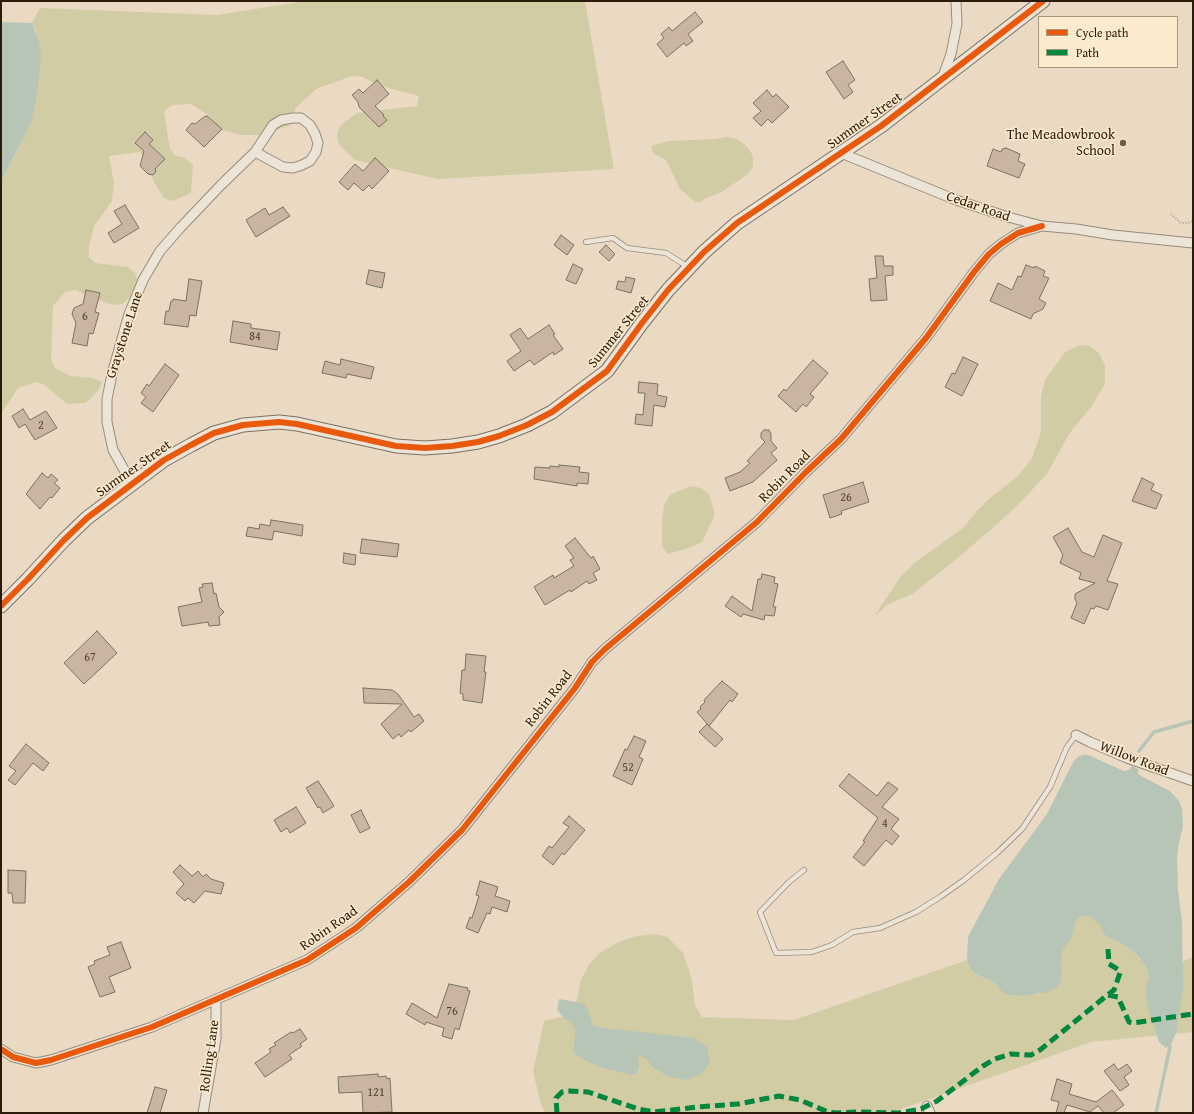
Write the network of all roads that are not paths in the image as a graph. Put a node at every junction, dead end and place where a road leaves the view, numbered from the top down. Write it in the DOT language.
graph roads {
  1 [pos="956,1"];
  2 [pos="1043,1"];
  3 [pos="942,79"];
  4 [pos="255,152"];
  5 [pos="841,153"];
  6 [pos="1042,226"];
  7 [pos="586,242"];
  8 [pos="1193,243"];
  9 [pos="689,268"];
  10 [pos="132,484"];
  11 [pos="1,606"];
  12 [pos="1076,734"];
  13 [pos="1193,781"];
  14 [pos="804,870"];
  15 [pos="216,1000"];
  16 [pos="1,1049"];
  17 [pos="203,1113"];
  1 -- 3 [label="street"];
  2 -- 3 [label="street, Summer Street"];
  3 -- 5 [label="street, Summer Street"];
  4 -- 4 [label="street, Graystone Lane"];
  4 -- 10 [label="street, Graystone Lane"];
  5 -- 6 [label="street, Cedar Road"];
  5 -- 9 [label="street, Summer Street"];
  6 -- 8 [label="street, Cedar Road"];
  6 -- 15 [label="street, Robin Road"];
  7 -- 9 [label="lane"];
  9 -- 10 [label="street, Summer Street"];
  10 -- 11 [label="street, Summer Street"];
  12 -- 13 [label="street, Willow Road"];
  12 -- 14 [label="lane"];
  15 -- 16 [label="street, Robin Road"];
  15 -- 17 [label="street, Rolling Lane"];
}
